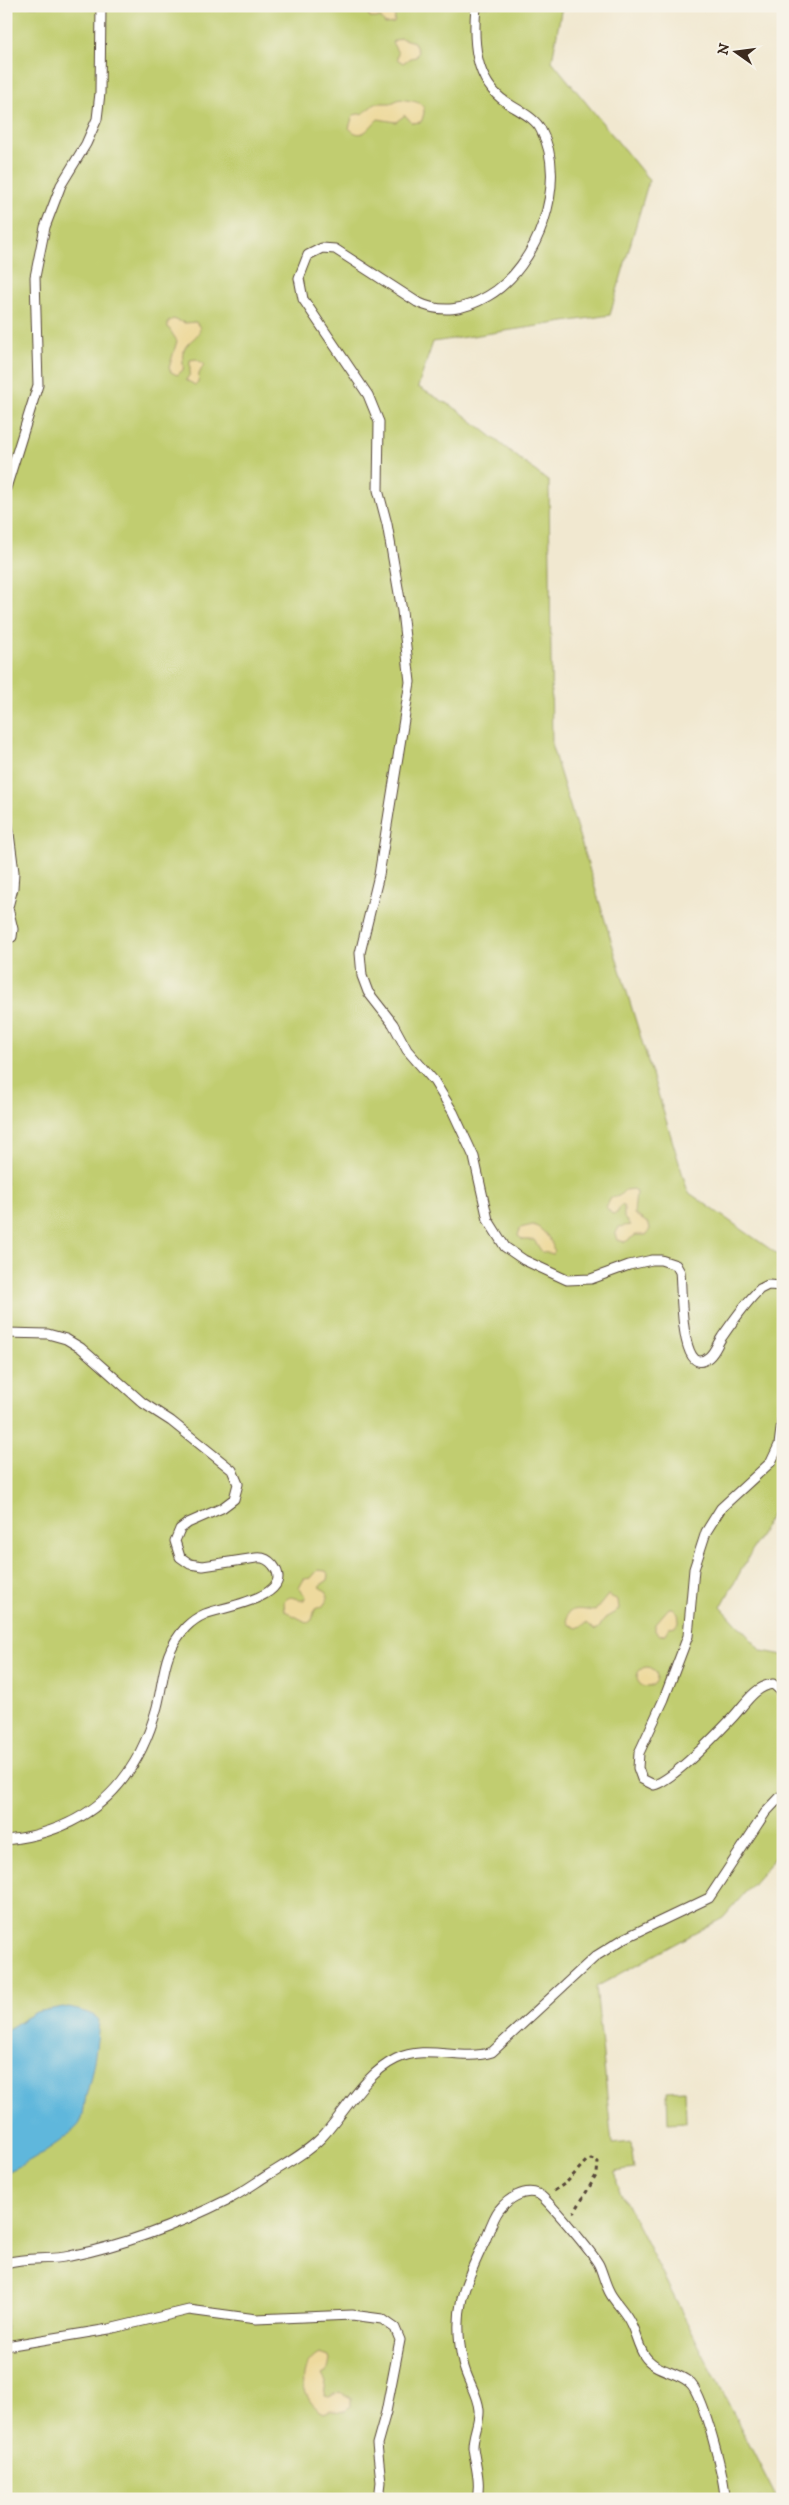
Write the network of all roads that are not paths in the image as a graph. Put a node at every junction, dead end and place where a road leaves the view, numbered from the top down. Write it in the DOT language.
graph roads {
  1 [pos="101,6"];
  2 [pos="476,6"];
  3 [pos="6,488"];
  4 [pos="6,810"];
  5 [pos="7,911"];
  6 [pos="6,939"];
  7 [pos="783,1286"];
  8 [pos="6,1333"];
  9 [pos="783,1413"];
  10 [pos="783,1692"];
  11 [pos="783,1794"];
  12 [pos="6,1840"];
  13 [pos="6,2263"];
  14 [pos="6,2346"];
  15 [pos="379,2499"];
  16 [pos="477,2499"];
  17 [pos="725,2499"];
  1 -- 3 [label="lane"];
  2 -- 7 [label="lane"];
  4 -- 5 [label="lane"];
  5 -- 6 [label="lane"];
  8 -- 12 [label="lane"];
  9 -- 10 [label="lane"];
  11 -- 13 [label="lane"];
  14 -- 15 [label="lane"];
  16 -- 17 [label="lane"];
}
